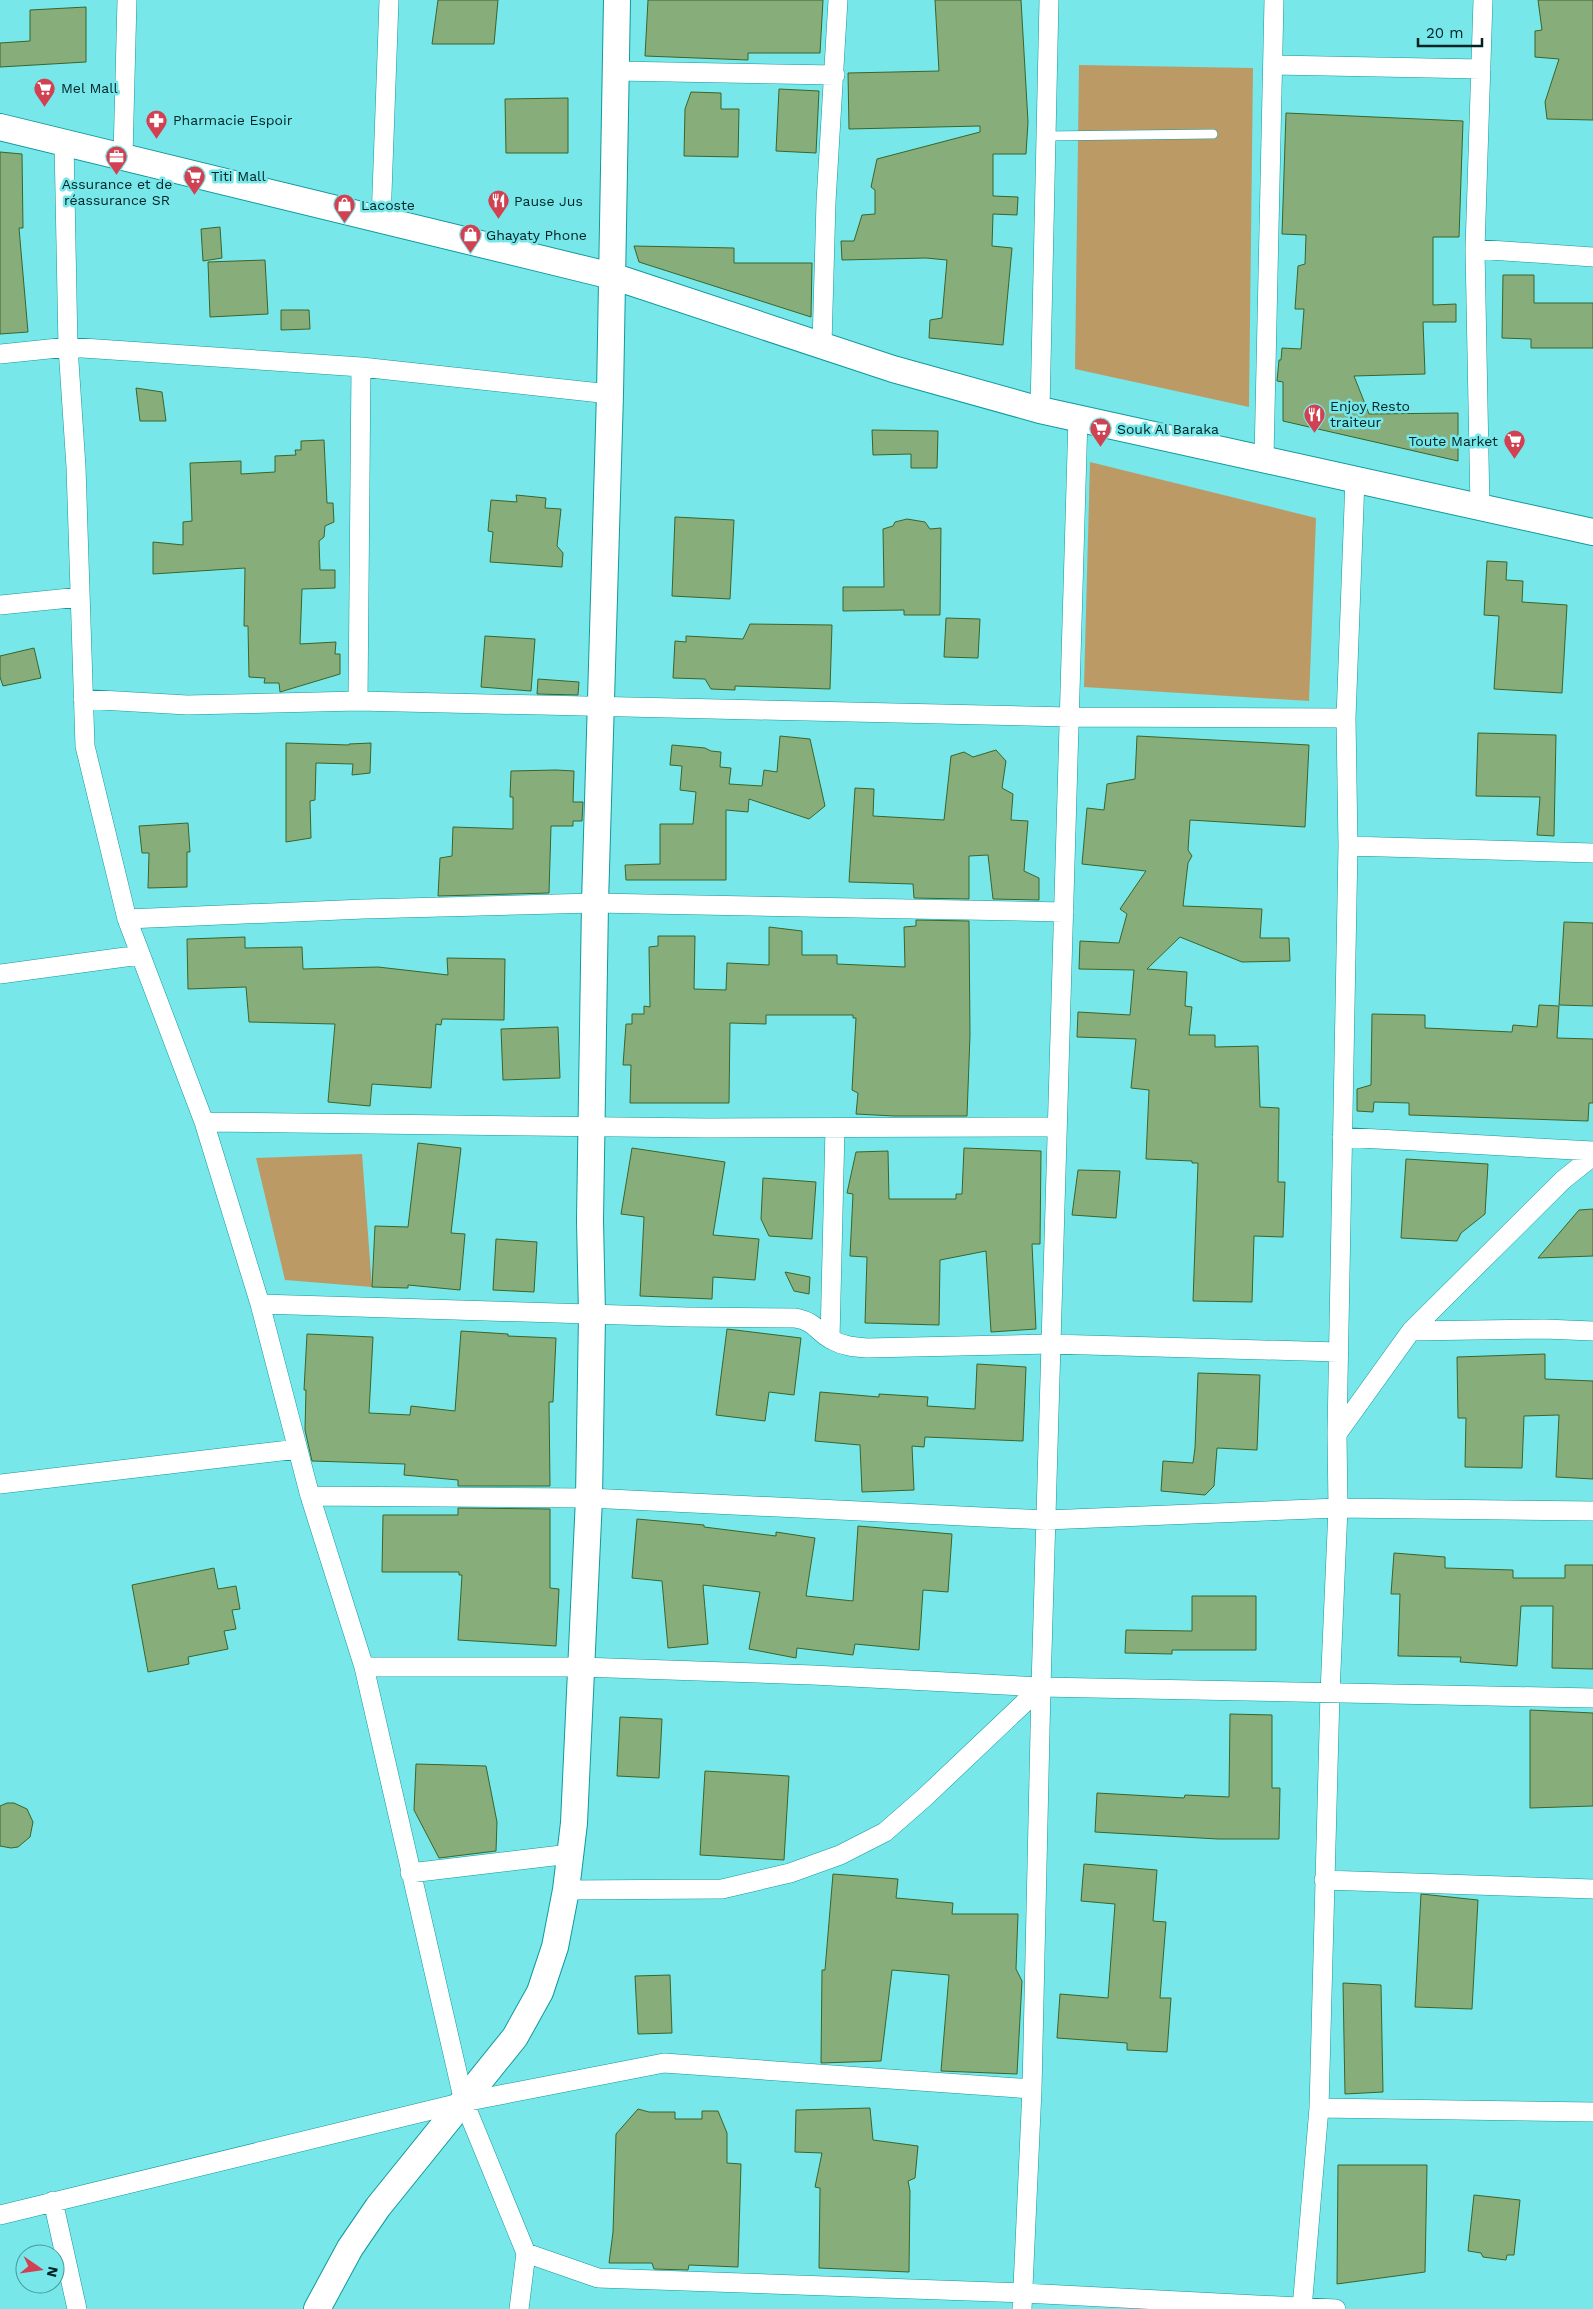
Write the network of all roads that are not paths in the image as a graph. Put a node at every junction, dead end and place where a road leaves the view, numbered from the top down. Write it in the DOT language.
graph roads {
  1 [pos="127,0"];
  2 [pos="389,0"];
  3 [pos="617,0"];
  4 [pos="838,0"];
  5 [pos="1049,0"];
  6 [pos="1274,0"];
  7 [pos="1483,0"];
  8 [pos="1274,65"];
  9 [pos="1481,69"];
  10 [pos="616,71"];
  11 [pos="835,75"];
  12 [pos="0,127"];
  13 [pos="1214,134"];
  14 [pos="1046,136"];
  15 [pos="64,142"];
  16 [pos="123,156"];
  17 [pos="381,221"];
  18 [pos="1475,249"];
  19 [pos="1593,257"];
  20 [pos="612,276"];
  21 [pos="822,346"];
  22 [pos="68,347"];
  23 [pos="0,354"];
  24 [pos="361,367"];
  25 [pos="610,394"];
  26 [pos="1040,410"];
  27 [pos="1078,417"];
  28 [pos="1264,458"];
  29 [pos="1356,479"];
  30 [pos="1480,508"];
  31 [pos="1593,532"];
  32 [pos="80,597"];
  33 [pos="0,605"];
  34 [pos="83,699"];
  35 [pos="358,701"];
  36 [pos="601,706"];
  37 [pos="1070,717"];
  38 [pos="1346,718"];
  39 [pos="1348,846"];
  40 [pos="1593,853"];
  41 [pos="595,903"];
  42 [pos="1064,912"];
  43 [pos="126,919"];
  44 [pos="140,955"];
  45 [pos="0,974"];
  46 [pos="204,1122"];
  47 [pos="592,1127"];
  48 [pos="1057,1127"];
  49 [pos="835,1128"];
  50 [pos="1342,1137"];
  51 [pos="1593,1151"];
  52 [pos="1593,1156"];
  53 [pos="260,1304"];
  54 [pos="592,1314"];
  55 [pos="1412,1331"];
  56 [pos="1593,1331"];
  57 [pos="830,1339"];
  58 [pos="1051,1344"];
  59 [pos="1338,1352"];
  60 [pos="1337,1434"];
  61 [pos="298,1449"];
  62 [pos="0,1484"];
  63 [pos="310,1496"];
  64 [pos="589,1498"];
  65 [pos="1338,1508"];
  66 [pos="1593,1511"];
  67 [pos="1046,1520"];
  68 [pos="364,1667"];
  69 [pos="581,1667"];
  70 [pos="1041,1687"];
  71 [pos="1330,1693"];
  72 [pos="1593,1698"];
  73 [pos="570,1854"];
  74 [pos="410,1873"];
  75 [pos="1324,1880"];
  76 [pos="1593,1889"];
  77 [pos="566,1890"];
  78 [pos="1032,2089"];
  79 [pos="464,2102"];
  80 [pos="1319,2108"];
  81 [pos="1593,2112"];
  82 [pos="53,2201"];
  83 [pos="0,2215"];
  84 [pos="526,2253"];
  85 [pos="1022,2301"];
  86 [pos="77,2309"];
  87 [pos="317,2309"];
  88 [pos="519,2309"];
  89 [pos="1302,2309"];
  90 [pos="1336,2309"];
  1 -- 16 [label="street"];
  2 -- 17 [label="street"];
  3 -- 10 [label="street"];
  4 -- 11 [label="street"];
  5 -- 14 [label="street"];
  6 -- 8 [label="street"];
  7 -- 9 [label="street"];
  8 -- 9 [label="street"];
  8 -- 28 [label="street"];
  9 -- 18 [label="street"];
  10 -- 11 [label="street"];
  10 -- 20 [label="street"];
  11 -- 21 [label="street"];
  12 -- 15 [label="street"];
  13 -- 14 [label="lane"];
  14 -- 26 [label="street"];
  15 -- 16 [label="street"];
  15 -- 22 [label="street"];
  16 -- 17 [label="street"];
  17 -- 20 [label="street"];
  18 -- 19 [label="street"];
  18 -- 30 [label="street"];
  20 -- 21 [label="street"];
  20 -- 25 [label="street"];
  21 -- 26 [label="street"];
  22 -- 23 [label="street"];
  22 -- 24 [label="street"];
  22 -- 32 [label="street"];
  24 -- 25 [label="street"];
  24 -- 35 [label="street"];
  25 -- 36 [label="street"];
  26 -- 27 [label="street"];
  27 -- 28 [label="street"];
  27 -- 37 [label="street"];
  28 -- 29 [label="street"];
  29 -- 30 [label="street"];
  29 -- 38 [label="street"];
  30 -- 31 [label="street"];
  32 -- 33 [label="street"];
  32 -- 34 [label="street"];
  34 -- 35 [label="street"];
  34 -- 43 [label="street"];
  35 -- 36 [label="street"];
  36 -- 37 [label="street"];
  36 -- 41 [label="street"];
  37 -- 38 [label="street"];
  37 -- 42 [label="street"];
  38 -- 39 [label="street"];
  39 -- 40 [label="street"];
  39 -- 50 [label="street"];
  41 -- 42 [label="street"];
  41 -- 43 [label="street"];
  41 -- 47 [label="street"];
  42 -- 48 [label="street"];
  43 -- 44 [label="street"];
  44 -- 45 [label="street"];
  44 -- 46 [label="street"];
  46 -- 47 [label="street"];
  46 -- 53 [label="street"];
  47 -- 49 [label="street"];
  47 -- 54 [label="street"];
  48 -- 49 [label="street"];
  48 -- 58 [label="street"];
  49 -- 57 [label="street"];
  50 -- 51 [label="street"];
  50 -- 59 [label="street"];
  52 -- 55 [label="street"];
  53 -- 54 [label="street"];
  53 -- 61 [label="street"];
  54 -- 57 [label="street"];
  54 -- 64 [label="street"];
  55 -- 56 [label="street"];
  55 -- 60 [label="street"];
  57 -- 58 [label="street"];
  58 -- 59 [label="street"];
  58 -- 67 [label="street"];
  59 -- 60 [label="street"];
  60 -- 65 [label="street"];
  61 -- 62 [label="street"];
  61 -- 63 [label="street"];
  63 -- 64 [label="street"];
  63 -- 68 [label="street"];
  64 -- 67 [label="street"];
  64 -- 69 [label="street"];
  65 -- 66 [label="street"];
  65 -- 67 [label="street"];
  65 -- 71 [label="street"];
  67 -- 70 [label="street"];
  68 -- 69 [label="street"];
  68 -- 74 [label="street"];
  69 -- 70 [label="street"];
  69 -- 73 [label="street"];
  70 -- 71 [label="street"];
  70 -- 77 [label="street"];
  70 -- 78 [label="street"];
  71 -- 72 [label="street"];
  71 -- 75 [label="street"];
  73 -- 74 [label="street"];
  73 -- 77 [label="street"];
  74 -- 79 [label="street"];
  75 -- 76 [label="street"];
  75 -- 80 [label="street"];
  77 -- 79 [label="street"];
  78 -- 79 [label="street"];
  78 -- 85 [label="street"];
  79 -- 82 [label="street"];
  79 -- 84 [label="street"];
  79 -- 87 [label="street"];
  80 -- 81 [label="street"];
  80 -- 89 [label="street"];
  82 -- 83 [label="street"];
  82 -- 86 [label="street"];
  84 -- 85 [label="street"];
  84 -- 88 [label="street"];
  85 -- 89 [label="street"];
  89 -- 90 [label="street"];
}
